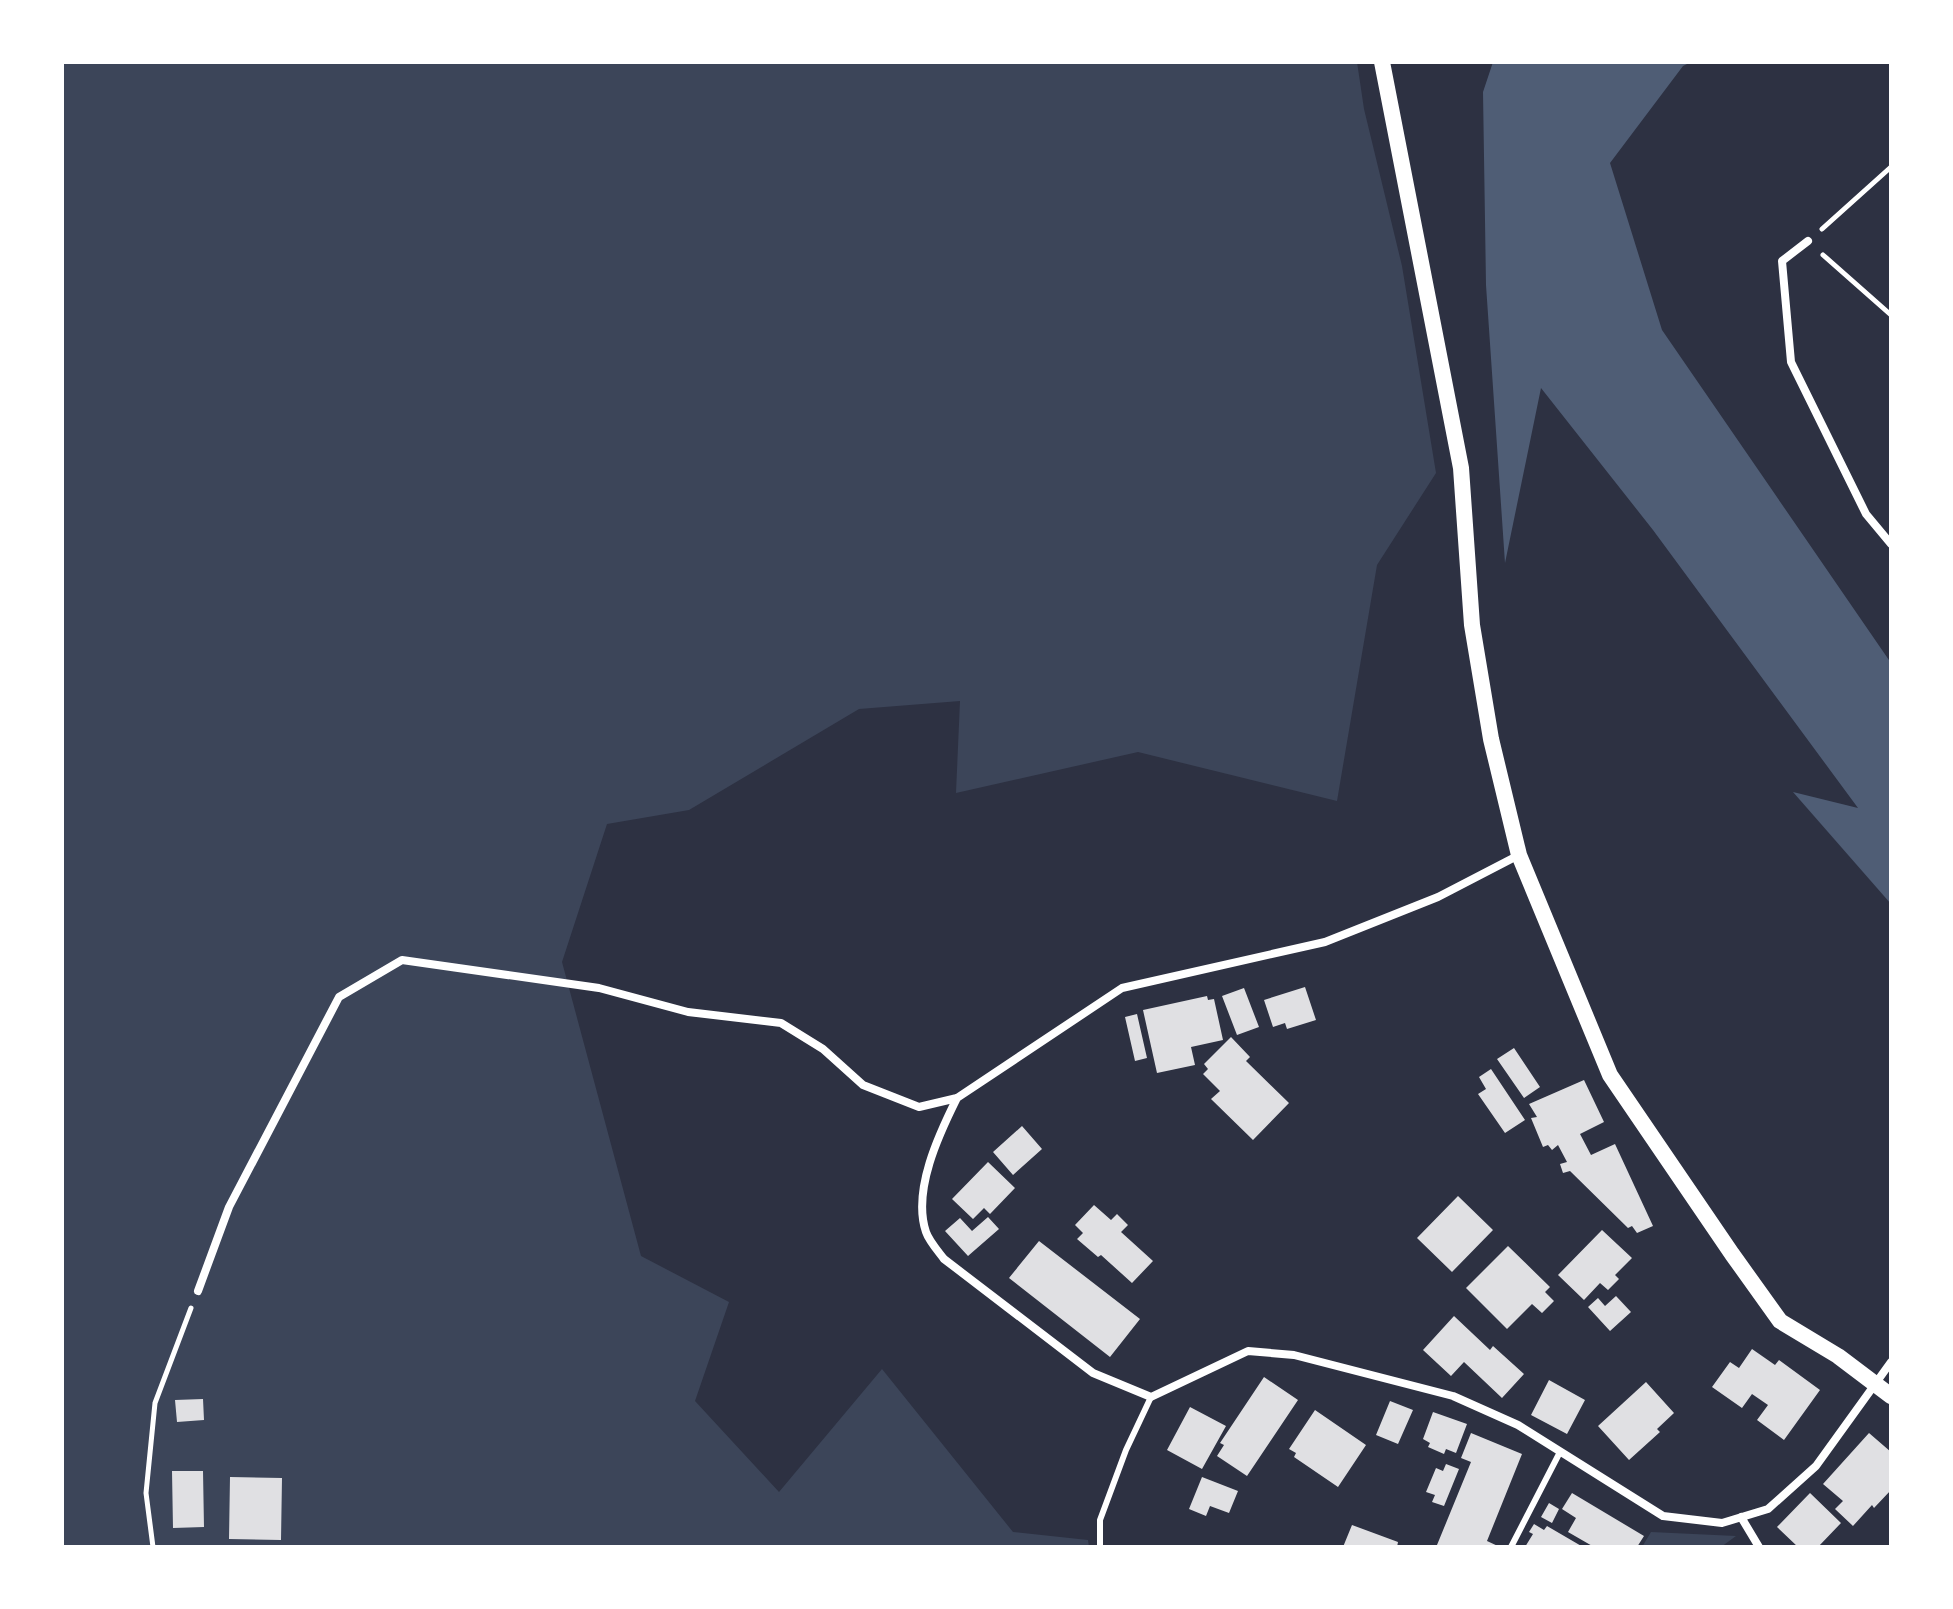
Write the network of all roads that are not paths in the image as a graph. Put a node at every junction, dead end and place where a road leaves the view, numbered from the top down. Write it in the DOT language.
graph roads {
  1 [pos="1382,62"];
  2 [pos="1808,241"];
  3 [pos="1891,544"];
  4 [pos="1519,855"];
  5 [pos="957,1098"];
  6 [pos="198,1291"];
  7 [pos="1891,1362"];
  8 [pos="1876,1385"];
  9 [pos="1891,1396"];
  10 [pos="1151,1397"];
  11 [pos="1560,1452"];
  12 [pos="1741,1517"];
  13 [pos="1100,1547"];
  14 [pos="1511,1547"];
  15 [pos="1759,1547"];
  1 -- 4 [label="main road"];
  2 -- 3 [label="street"];
  4 -- 5 [label="street"];
  4 -- 8 [label="main road"];
  5 -- 6 [label="street"];
  5 -- 10 [label="street"];
  7 -- 8 [label="street"];
  8 -- 9 [label="main road"];
  8 -- 12 [label="street"];
  10 -- 11 [label="street"];
  10 -- 13 [label="lane"];
  11 -- 12 [label="street"];
  11 -- 14 [label="lane"];
  12 -- 15 [label="street"];
}
